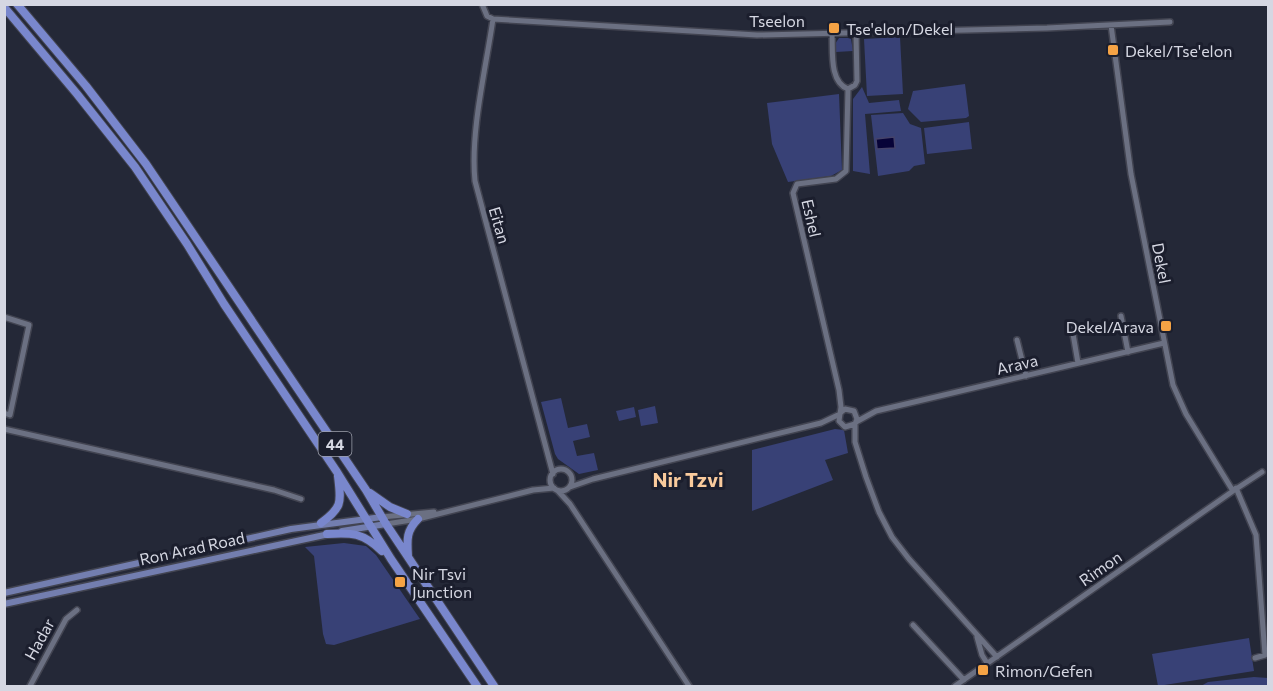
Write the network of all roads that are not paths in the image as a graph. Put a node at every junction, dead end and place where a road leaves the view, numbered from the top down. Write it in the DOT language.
graph roads {
  1 [pos="17,4"];
  2 [pos="482,4"];
  3 [pos="4,7"];
  4 [pos="494,19"];
  5 [pos="1170,22"];
  6 [pos="1111,25"];
  7 [pos="856,33"];
  8 [pos="832,34"];
  9 [pos="848,89"];
  10 [pos="1121,316"];
  11 [pos="4,317"];
  12 [pos="1071,328"];
  13 [pos="1017,340"];
  14 [pos="1164,343"];
  15 [pos="1128,352"];
  16 [pos="1078,363"];
  17 [pos="1026,376"];
  18 [pos="839,390"];
  19 [pos="852,410"];
  20 [pos="876,411"];
  21 [pos="4,413"];
  22 [pos="840,413"];
  23 [pos="821,423"];
  24 [pos="855,423"];
  25 [pos="843,426"];
  26 [pos="4,429"];
  27 [pos="855,442"];
  28 [pos="548,453"];
  29 [pos="564,470"];
  30 [pos="337,472"];
  31 [pos="1262,472"];
  32 [pos="570,474"];
  33 [pos="552,475"];
  34 [pos="593,479"];
  35 [pos="569,487"];
  36 [pos="556,489"];
  37 [pos="366,490"];
  38 [pos="533,490"];
  39 [pos="1234,490"];
  40 [pos="301,499"];
  41 [pos="570,504"];
  42 [pos="454,510"];
  43 [pos="407,514"];
  44 [pos="365,518"];
  45 [pos="418,519"];
  46 [pos="384,520"];
  47 [pos="321,523"];
  48 [pos="370,526"];
  49 [pos="327,534"];
  50 [pos="409,558"];
  51 [pos="391,559"];
  52 [pos="4,593"];
  53 [pos="4,604"];
  54 [pos="77,610"];
  55 [pos="913,625"];
  56 [pos="974,633"];
  57 [pos="997,657"];
  58 [pos="1256,658"];
  59 [pos="987,663"];
  60 [pos="964,680"];
  61 [pos="30,687"];
  62 [pos="477,687"];
  63 [pos="494,687"];
  64 [pos="689,687"];
  65 [pos="955,687"];
  1 -- 37 [label="highway, 44"];
  2 -- 4 [label="street"];
  3 -- 30 [label="highway, 44"];
  4 -- 8 [label="street, Tseelon"];
  4 -- 28 [label="street, Eitan"];
  5 -- 6 [label="street, Tseelon"];
  6 -- 7 [label="street, Tseelon"];
  6 -- 14 [label="street, Dekel"];
  7 -- 8 [label="street, Tseelon"];
  7 -- 9 [label="street, Eshel"];
  8 -- 9 [label="street"];
  9 -- 18 [label="street, Eshel"];
  10 -- 15 [label="street"];
  11 -- 21 [label="street"];
  12 -- 16 [label="street"];
  13 -- 17 [label="street"];
  14 -- 15 [label="street, Arava"];
  14 -- 39 [label="street, Dekel"];
  15 -- 16 [label="street, Arava"];
  16 -- 17 [label="street, Arava"];
  17 -- 20 [label="street, Arava"];
  18 -- 19 [label="street, Eshel"];
  18 -- 22 [label="street, Eshel"];
  19 -- 20 [label="street, Arava"];
  19 -- 22 [label="street"];
  19 -- 24 [label="street"];
  20 -- 24 [label="street, Arava"];
  22 -- 23 [label="street"];
  22 -- 25 [label="street"];
  23 -- 25 [label="street"];
  23 -- 34 [label="street"];
  24 -- 25 [label="street"];
  24 -- 27 [label="street"];
  25 -- 27 [label="street"];
  26 -- 40 [label="street"];
  27 -- 56 [label="street"];
  28 -- 29 [label="street, Eitan"];
  28 -- 33 [label="street, Eitan"];
  29 -- 32 [label="street"];
  29 -- 33 [label="street"];
  30 -- 44 [label="highway, 44"];
  30 -- 47 [label="highway"];
  31 -- 39 [label="street, Rimon"];
  32 -- 34 [label="street"];
  32 -- 35 [label="street"];
  33 -- 36 [label="street"];
  33 -- 38 [label="street"];
  34 -- 35 [label="street"];
  35 -- 36 [label="street"];
  35 -- 41 [label="street"];
  36 -- 38 [label="street"];
  36 -- 41 [label="street"];
  37 -- 43 [label="highway"];
  37 -- 46 [label="highway, 44"];
  38 -- 42 [label="street"];
  39 -- 57 [label="street, Rimon"];
  39 -- 58 [label="street, Dekel"];
  41 -- 64 [label="street"];
  42 -- 43 [label="street"];
  42 -- 45 [label="street"];
  43 -- 46 [label="street"];
  44 -- 46 [label="main road, Ron Arad Road"];
  44 -- 47 [label="main road, Ron Arad Road"];
  44 -- 48 [label="highway, 44"];
  45 -- 46 [label="street"];
  45 -- 50 [label="highway"];
  46 -- 48 [label="main road, Ron Arad Road"];
  46 -- 50 [label="highway, 44"];
  47 -- 52 [label="main road, Ron Arad Road"];
  48 -- 49 [label="main road, Ron Arad Road"];
  48 -- 51 [label="highway, 44"];
  49 -- 51 [label="highway"];
  49 -- 53 [label="main road, Ron Arad Road"];
  50 -- 63 [label="highway, 44"];
  51 -- 62 [label="highway, 44"];
  54 -- 61 [label="street, Hadar"];
  55 -- 60 [label="street"];
  56 -- 57 [label="street"];
  56 -- 59 [label="street"];
  57 -- 59 [label="street, Rimon"];
  59 -- 60 [label="street, Rimon"];
  60 -- 65 [label="street, Rimon"];
}
